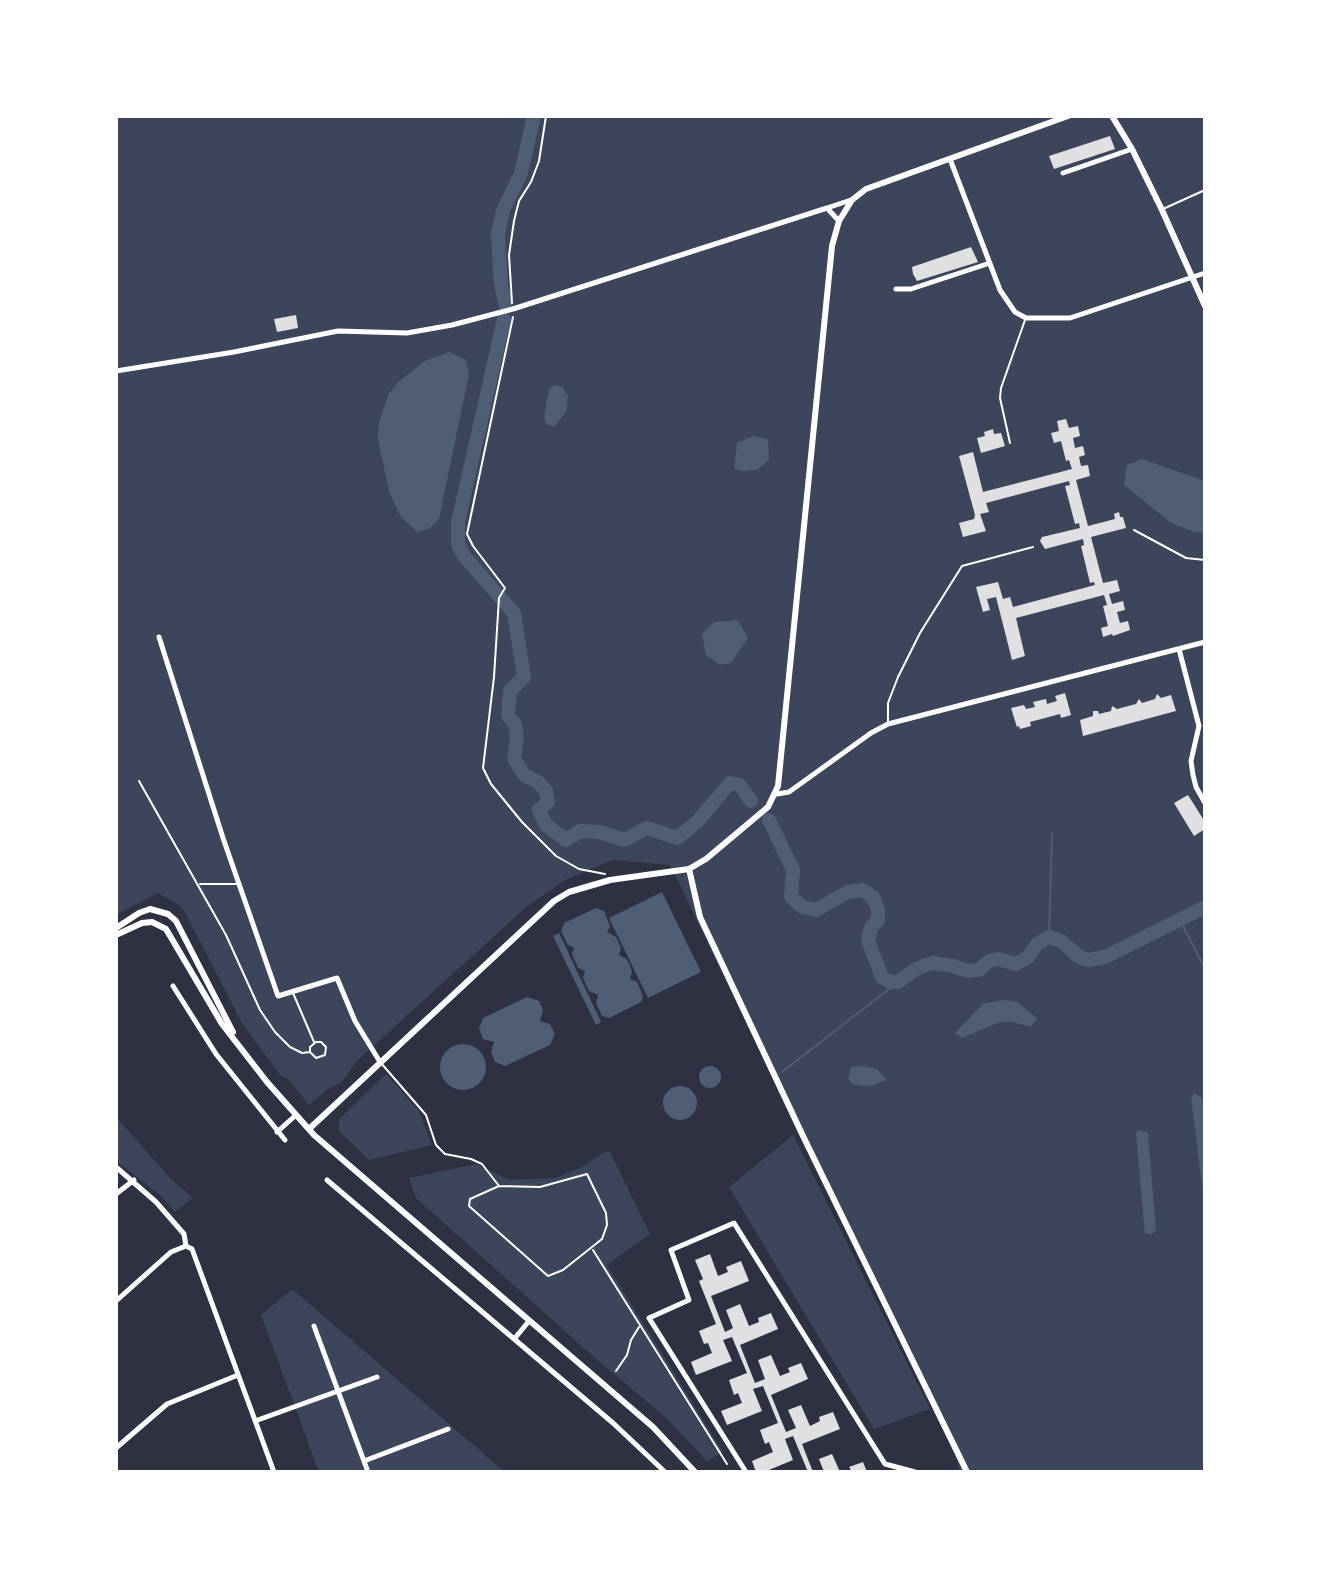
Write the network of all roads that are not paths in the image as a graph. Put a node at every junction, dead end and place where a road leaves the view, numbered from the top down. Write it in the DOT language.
graph roads {
  1 [pos="1068,116"];
  2 [pos="1112,116"];
  3 [pos="1132,149"];
  4 [pos="950,158"];
  5 [pos="1063,173"];
  6 [pos="1205,190"];
  7 [pos="852,200"];
  8 [pos="827,208"];
  9 [pos="1162,210"];
  10 [pos="839,221"];
  11 [pos="990,263"];
  12 [pos="1205,273"];
  13 [pos="1192,278"];
  14 [pos="896,289"];
  15 [pos="1205,306"];
  16 [pos="1026,318"];
  17 [pos="116,371"];
  18 [pos="1010,443"];
  19 [pos="1134,530"];
  20 [pos="1033,547"];
  21 [pos="1205,560"];
  22 [pos="159,637"];
  23 [pos="1205,642"];
  24 [pos="1179,649"];
  25 [pos="888,724"];
  26 [pos="139,781"];
  27 [pos="777,794"];
  28 [pos="1205,803"];
  29 [pos="689,869"];
  30 [pos="198,884"];
  31 [pos="239,884"];
  32 [pos="116,928"];
  33 [pos="116,935"];
  34 [pos="173,986"];
  35 [pos="293,993"];
  36 [pos="314,1043"];
  37 [pos="241,1046"];
  38 [pos="310,1052"];
  39 [pos="380,1062"];
  40 [pos="296,1115"];
  41 [pos="309,1129"];
  42 [pos="277,1132"];
  43 [pos="285,1140"];
  44 [pos="116,1167"];
  45 [pos="134,1180"];
  46 [pos="327,1180"];
  47 [pos="499,1186"];
  48 [pos="116,1194"];
  49 [pos="186,1246"];
  50 [pos="592,1249"];
  51 [pos="116,1301"];
  52 [pos="529,1321"];
  53 [pos="314,1326"];
  54 [pos="640,1326"];
  55 [pos="515,1338"];
  56 [pos="616,1371"];
  57 [pos="238,1375"];
  58 [pos="377,1377"];
  59 [pos="339,1390"];
  60 [pos="255,1421"];
  61 [pos="448,1429"];
  62 [pos="116,1448"];
  63 [pos="364,1461"];
  64 [pos="727,1464"];
  65 [pos="274,1472"];
  66 [pos="368,1472"];
  67 [pos="665,1472"];
  68 [pos="695,1472"];
  69 [pos="746,1472"];
  70 [pos="915,1472"];
  71 [pos="967,1472"];
  1 -- 4 [label="street"];
  2 -- 3 [label="street"];
  3 -- 5 [label="street"];
  3 -- 9 [label="street"];
  4 -- 7 [label="street"];
  4 -- 11 [label="street"];
  6 -- 9 [label="lane"];
  7 -- 8 [label="street"];
  7 -- 10 [label="street"];
  8 -- 10 [label="street"];
  8 -- 17 [label="street"];
  9 -- 13 [label="street"];
  10 -- 27 [label="street"];
  11 -- 14 [label="street"];
  11 -- 16 [label="street"];
  12 -- 13 [label="street"];
  13 -- 15 [label="street"];
  13 -- 16 [label="street"];
  16 -- 18 [label="lane"];
  19 -- 21 [label="lane"];
  20 -- 25 [label="lane"];
  22 -- 31 [label="street"];
  23 -- 24 [label="street"];
  24 -- 25 [label="street"];
  24 -- 28 [label="street"];
  25 -- 27 [label="street"];
  26 -- 30 [label="lane"];
  27 -- 29 [label="street"];
  29 -- 39 [label="street"];
  29 -- 71 [label="street"];
  30 -- 31 [label="lane"];
  30 -- 38 [label="lane"];
  31 -- 35 [label="street"];
  32 -- 37 [label="street"];
  33 -- 37 [label="street"];
  34 -- 42 [label="street"];
  35 -- 36 [label="lane"];
  35 -- 39 [label="street"];
  36 -- 38 [label="lane"];
  36 -- 38 [label="lane"];
  37 -- 40 [label="street"];
  39 -- 41 [label="street"];
  39 -- 47 [label="lane"];
  40 -- 41 [label="street"];
  40 -- 42 [label="street"];
  41 -- 52 [label="street"];
  42 -- 43 [label="street"];
  44 -- 45 [label="street"];
  45 -- 48 [label="street"];
  45 -- 49 [label="street"];
  46 -- 55 [label="street"];
  47 -- 50 [label="lane"];
  47 -- 50 [label="lane"];
  49 -- 51 [label="street"];
  49 -- 57 [label="street"];
  50 -- 54 [label="lane"];
  52 -- 55 [label="street"];
  52 -- 68 [label="street"];
  53 -- 59 [label="street"];
  54 -- 56 [label="lane"];
  54 -- 64 [label="lane"];
  55 -- 67 [label="street"];
  57 -- 60 [label="street"];
  57 -- 62 [label="street"];
  58 -- 59 [label="street"];
  59 -- 60 [label="street"];
  59 -- 63 [label="street"];
  60 -- 65 [label="street"];
  61 -- 63 [label="street"];
  63 -- 66 [label="street"];
  69 -- 70 [label="street"];
}
